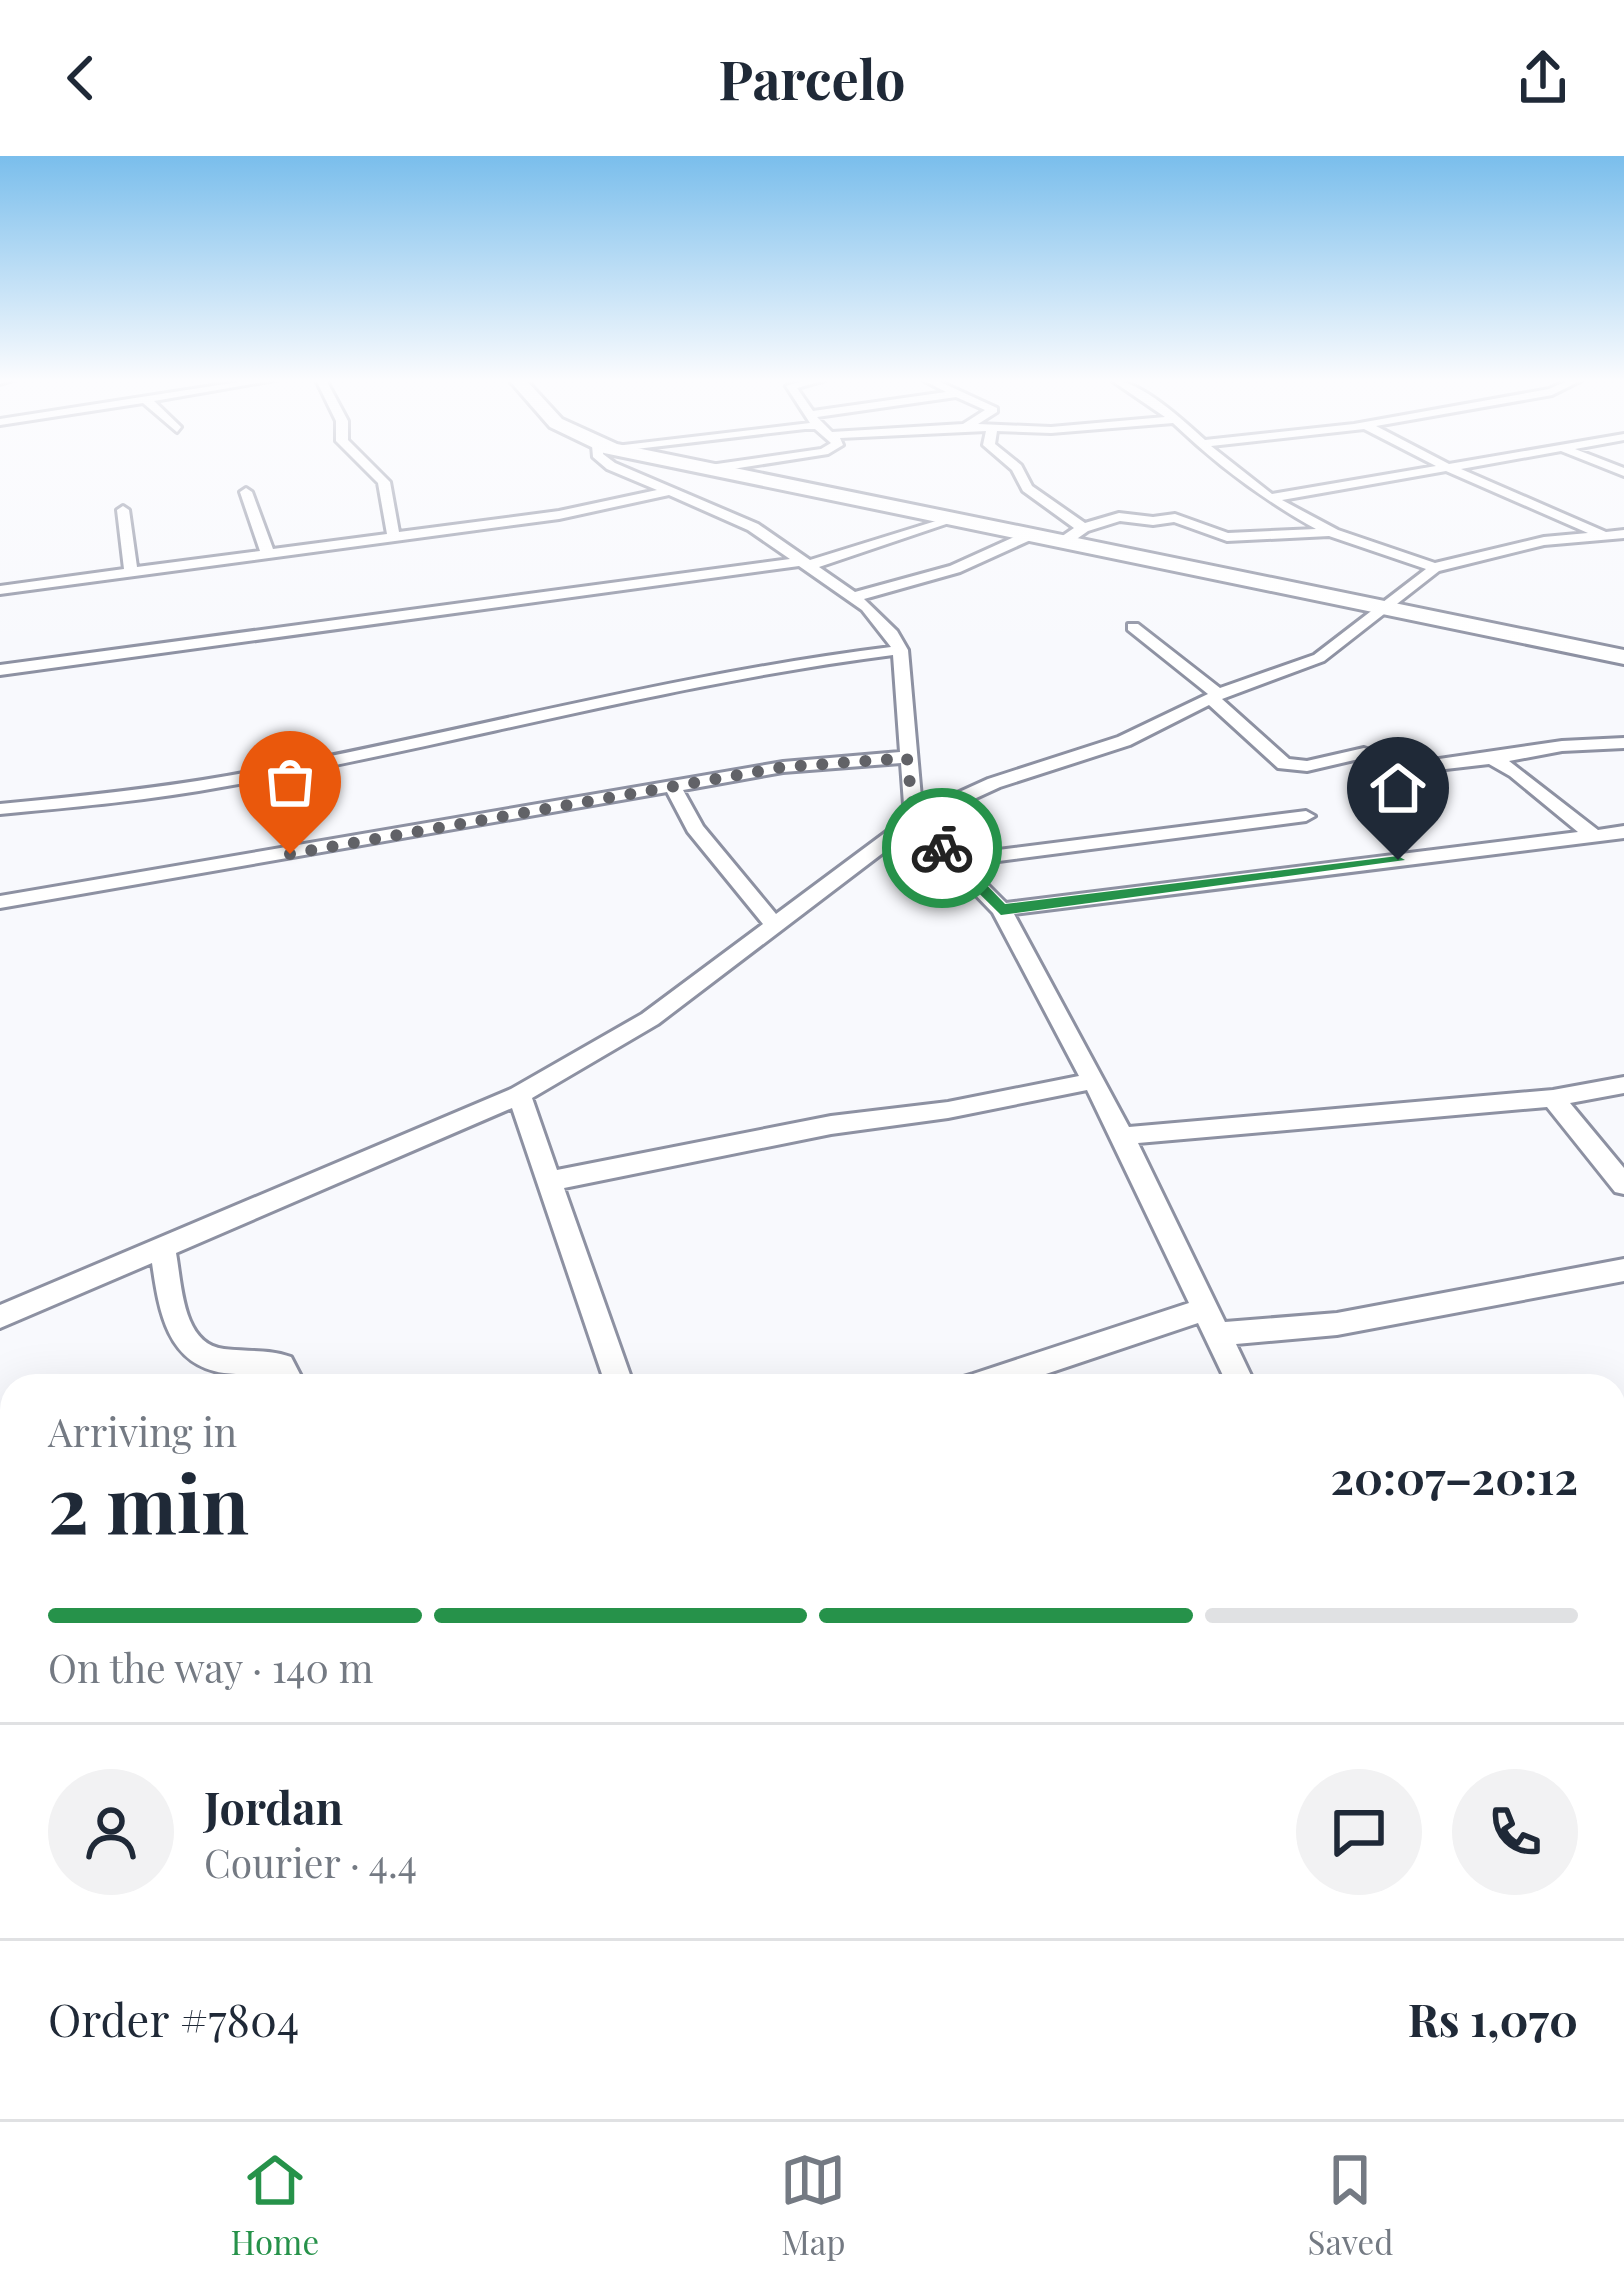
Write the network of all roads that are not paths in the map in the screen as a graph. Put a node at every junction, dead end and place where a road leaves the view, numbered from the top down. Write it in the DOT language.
graph roads {
  1 [pos="373,472"];
  2 [pos="624,472"];
  3 [pos="720,472"];
  4 [pos="1019,472"];
  5 [pos="1237,472"];
  6 [pos="1427,472"];
  7 [pos="1457,472"];
  8 [pos="671,491"];
  9 [pos="246,492"];
  10 [pos="1270,498"];
  11 [pos="123,511"];
  12 [pos="947,519"];
  13 [pos="1334,533"];
  14 [pos="393,534"];
  15 [pos="1601,534"];
  16 [pos="1624,534"];
  17 [pos="1030,535"];
  18 [pos="1073,535"];
  19 [pos="267,552"];
  20 [pos="807,563"];
  21 [pos="1433,568"];
  22 [pos="131,571"];
  23 [pos="0,590"];
  24 [pos="854,597"];
  25 [pos="1386,610"];
  26 [pos="1133,627"];
  27 [pos="900,650"];
  28 [pos="1624,657"];
  29 [pos="0,670"];
  30 [pos="1215,696"];
  31 [pos="1624,742"];
  32 [pos="907,758"];
  33 [pos="1492,760"];
  34 [pos="672,786"];
  35 [pos="0,809"];
  36 [pos="1306,816"];
  37 [pos="914,820"];
  38 [pos="1624,832"];
  39 [pos="1594,836"];
  40 [pos="955,861"];
  41 [pos="0,902"];
  42 [pos="1001,910"];
  43 [pos="774,925"];
  44 [pos="1093,1081"];
  45 [pos="1624,1085"];
  46 [pos="519,1095"];
  47 [pos="1553,1098"];
  48 [pos="1123,1136"];
  49 [pos="550,1181"];
  50 [pos="1624,1185"];
  51 [pos="163,1250"];
  52 [pos="1624,1270"];
  53 [pos="0,1317"];
  54 [pos="1212,1322"];
  55 [pos="285,1374"];
  56 [pos="616,1374"];
  57 [pos="1018,1374"];
  58 [pos="1236,1374"];
  1 -- 14 [label="street"];
  2 -- 8 [label="street"];
  3 -- 12 [label="main road"];
  4 -- 18 [label="street"];
  5 -- 10 [label="street"];
  6 -- 10 [label="street"];
  7 -- 15 [label="street"];
  8 -- 14 [label="street"];
  8 -- 20 [label="street"];
  9 -- 19 [label="street"];
  10 -- 13 [label="street"];
  11 -- 22 [label="street"];
  12 -- 17 [label="main road"];
  12 -- 20 [label="street"];
  13 -- 18 [label="street"];
  13 -- 21 [label="street"];
  14 -- 19 [label="street"];
  15 -- 16 [label="street"];
  15 -- 21 [label="street"];
  17 -- 18 [label="main road"];
  17 -- 24 [label="street"];
  18 -- 25 [label="main road"];
  19 -- 22 [label="street"];
  20 -- 24 [label="street"];
  20 -- 29 [label="street"];
  21 -- 25 [label="street"];
  22 -- 23 [label="street"];
  24 -- 27 [label="street"];
  25 -- 28 [label="main road"];
  25 -- 30 [label="street"];
  26 -- 30 [label="street"];
  27 -- 32 [label="street"];
  27 -- 35 [label="street"];
  30 -- 33 [label="street"];
  30 -- 37 [label="street"];
  31 -- 33 [label="street"];
  32 -- 34 [label="street"];
  32 -- 37 [label="street"];
  33 -- 39 [label="street"];
  34 -- 41 [label="street"];
  34 -- 43 [label="street"];
  36 -- 40 [label="street"];
  37 -- 40 [label="street"];
  37 -- 43 [label="street"];
  38 -- 39 [label="street"];
  39 -- 42 [label="street"];
  40 -- 42 [label="street"];
  42 -- 44 [label="street"];
  43 -- 46 [label="street"];
  44 -- 48 [label="street"];
  44 -- 49 [label="street"];
  45 -- 47 [label="street"];
  46 -- 49 [label="street"];
  46 -- 51 [label="street"];
  47 -- 48 [label="street"];
  47 -- 50 [label="street"];
  48 -- 54 [label="street"];
  49 -- 56 [label="street"];
  51 -- 53 [label="street"];
  51 -- 55 [label="street"];
  52 -- 54 [label="street"];
  54 -- 57 [label="street"];
  54 -- 58 [label="street"];
}
